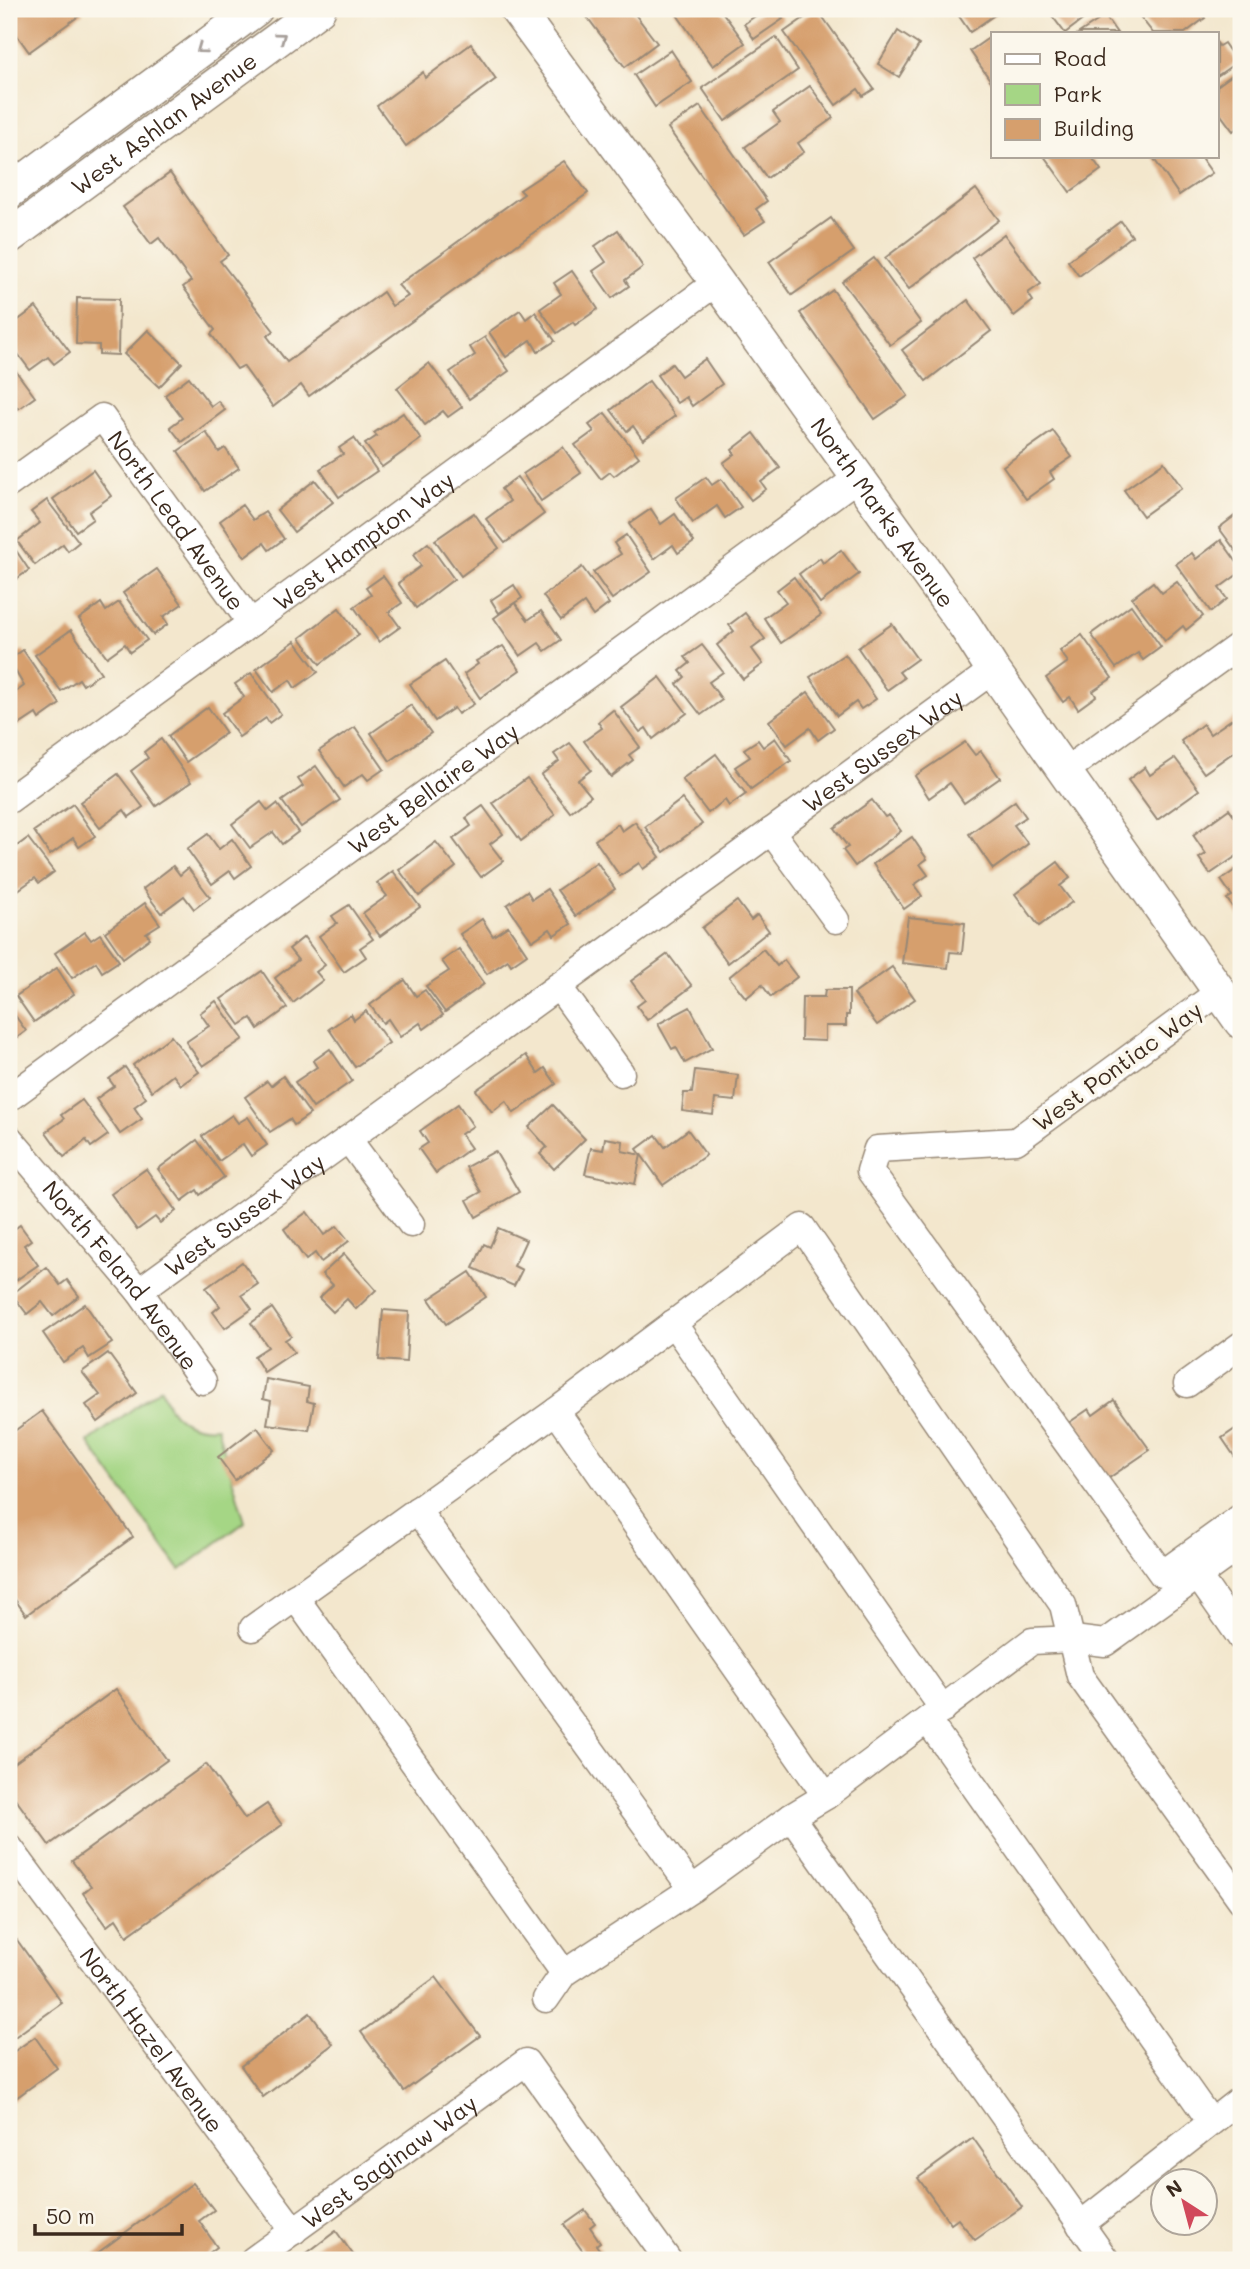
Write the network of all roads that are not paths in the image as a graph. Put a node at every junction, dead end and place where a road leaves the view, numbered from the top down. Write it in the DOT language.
graph roads {
  1 [pos="256,9"];
  2 [pos="319,9"];
  3 [pos="516,9"];
  4 [pos="83,137"];
  5 [pos="9,191"];
  6 [pos="9,215"];
  7 [pos="9,237"];
  8 [pos="718,282"];
  9 [pos="857,478"];
  10 [pos="9,484"];
  11 [pos="251,623"];
  12 [pos="1241,644"];
  13 [pos="993,670"];
  14 [pos="1065,771"];
  15 [pos="9,800"];
  16 [pos="771,831"];
  17 [pos="836,920"];
  18 [pos="558,986"];
  19 [pos="1219,992"];
  20 [pos="1241,1022"];
  21 [pos="621,1073"];
  22 [pos="9,1098"];
  23 [pos="9,1138"];
  24 [pos="348,1139"];
  25 [pos="411,1224"];
  26 [pos="139,1291"];
  27 [pos="673,1323"];
  28 [pos="1241,1345"];
  29 [pos="203,1381"];
  30 [pos="1187,1384"];
  31 [pos="556,1411"];
  32 [pos="417,1510"];
  33 [pos="1241,1517"];
  34 [pos="1241,1545"];
  35 [pos="1198,1576"];
  36 [pos="295,1597"];
  37 [pos="253,1628"];
  38 [pos="1073,1639"];
  39 [pos="1241,1639"];
  40 [pos="935,1715"];
  41 [pos="826,1796"];
  42 [pos="791,1817"];
  43 [pos="9,1847"];
  44 [pos="692,1889"];
  45 [pos="1241,1900"];
  46 [pos="565,1973"];
  47 [pos="546,1999"];
  48 [pos="1241,2099"];
  49 [pos="1211,2122"];
  50 [pos="1080,2225"];
  51 [pos="294,2231"];
  52 [pos="253,2260"];
  53 [pos="668,2260"];
  54 [pos="1106,2260"];
  1 -- 4 [label="main road, West Ashlan Avenue, one-way"];
  7 -- 2 [label="main road, West Ashlan Avenue, one-way"];
  3 -- 8 [label="main road, North Marks Avenue"];
  4 -- 5 [label="main road, West Ashlan Avenue"];
  4 -- 6 [label="main road"];
  8 -- 9 [label="main road, North Marks Avenue"];
  8 -- 11 [label="street, West Hampton Way"];
  9 -- 13 [label="main road, North Marks Avenue"];
  9 -- 22 [label="street, West Bellaire Way"];
  10 -- 11 [label="street, North Lead Avenue"];
  11 -- 15 [label="street, West Hampton Way"];
  12 -- 14 [label="street"];
  13 -- 14 [label="main road, North Marks Avenue"];
  13 -- 16 [label="street, West Sussex Way"];
  14 -- 19 [label="main road, North Marks Avenue"];
  16 -- 17 [label="street"];
  16 -- 18 [label="street, West Sussex Way"];
  18 -- 21 [label="street"];
  18 -- 24 [label="street, West Sussex Way"];
  19 -- 20 [label="main road, North Marks Avenue"];
  19 -- 33 [label="street, West Pontiac Way"];
  23 -- 26 [label="street, North Feland Avenue"];
  24 -- 25 [label="street, West Sussex Way"];
  24 -- 26 [label="street, West Sussex Way"];
  26 -- 29 [label="street, North Feland Avenue"];
  27 -- 31 [label="street"];
  27 -- 38 [label="street"];
  27 -- 40 [label="street"];
  28 -- 30 [label="street"];
  31 -- 32 [label="street"];
  31 -- 41 [label="street"];
  32 -- 36 [label="street"];
  32 -- 44 [label="street"];
  34 -- 35 [label="street"];
  35 -- 38 [label="street"];
  35 -- 39 [label="street"];
  36 -- 37 [label="street"];
  36 -- 46 [label="street"];
  38 -- 40 [label="street"];
  38 -- 45 [label="street"];
  40 -- 41 [label="street"];
  40 -- 49 [label="street"];
  41 -- 42 [label="street"];
  42 -- 44 [label="street"];
  42 -- 50 [label="street"];
  43 -- 51 [label="street, North Hazel Avenue"];
  44 -- 46 [label="street"];
  46 -- 47 [label="street"];
  48 -- 49 [label="street"];
  49 -- 50 [label="street"];
  50 -- 54 [label="street"];
  51 -- 52 [label="street, West Saginaw Way"];
  51 -- 53 [label="street, West Saginaw Way"];
}
